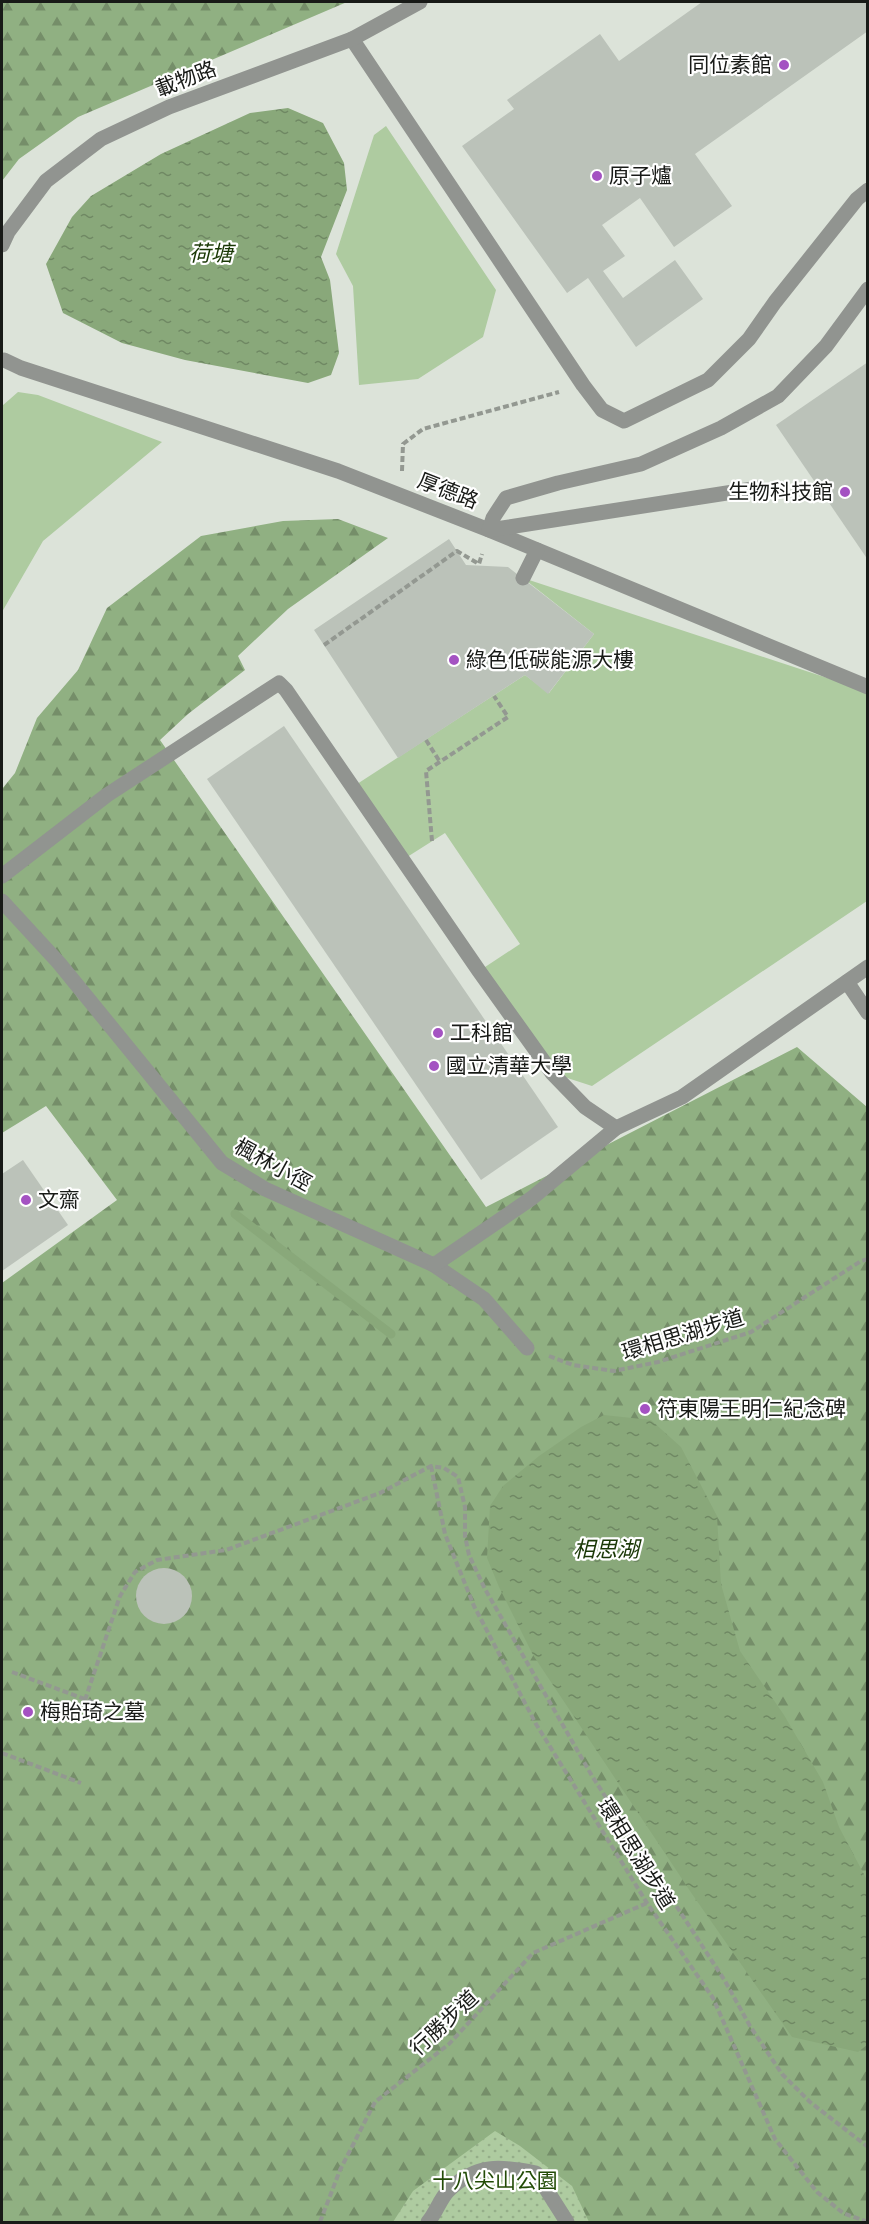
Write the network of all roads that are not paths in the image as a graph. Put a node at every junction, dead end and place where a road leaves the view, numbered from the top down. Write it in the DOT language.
graph roads {
  1 [pos="420,2"];
  2 [pos="352,39"];
  3 [pos="867,190"];
  4 [pos="2,245"];
  5 [pos="867,289"];
  6 [pos="2,360"];
  7 [pos="759,488"];
  8 [pos="489,530"];
  9 [pos="537,550"];
  10 [pos="523,578"];
  11 [pos="867,687"];
  12 [pos="2,876"];
  13 [pos="2,901"];
  14 [pos="867,967"];
  15 [pos="847,982"];
  16 [pos="867,1013"];
  17 [pos="615,1128"];
  18 [pos="434,1265"];
  19 [pos="527,1348"];
  20 [pos="428,2223"];
  21 [pos="567,2223"];
  1 -- 2 [label="street, 載物路"];
  2 -- 3 [label="street"];
  2 -- 4 [label="street, 載物路"];
  5 -- 8 [label="street"];
  6 -- 8 [label="street, 厚德路"];
  7 -- 8 [label="street"];
  8 -- 9 [label="street, 厚德路"];
  9 -- 10 [label="street"];
  9 -- 11 [label="street, 厚德路"];
  12 -- 17 [label="street"];
  13 -- 18 [label="street, 楓林小徑"];
  14 -- 15 [label="street"];
  15 -- 16 [label="street"];
  15 -- 17 [label="street"];
  17 -- 18 [label="street"];
  18 -- 19 [label="street, 楓林小徑"];
  20 -- 21 [label="street"];
}
